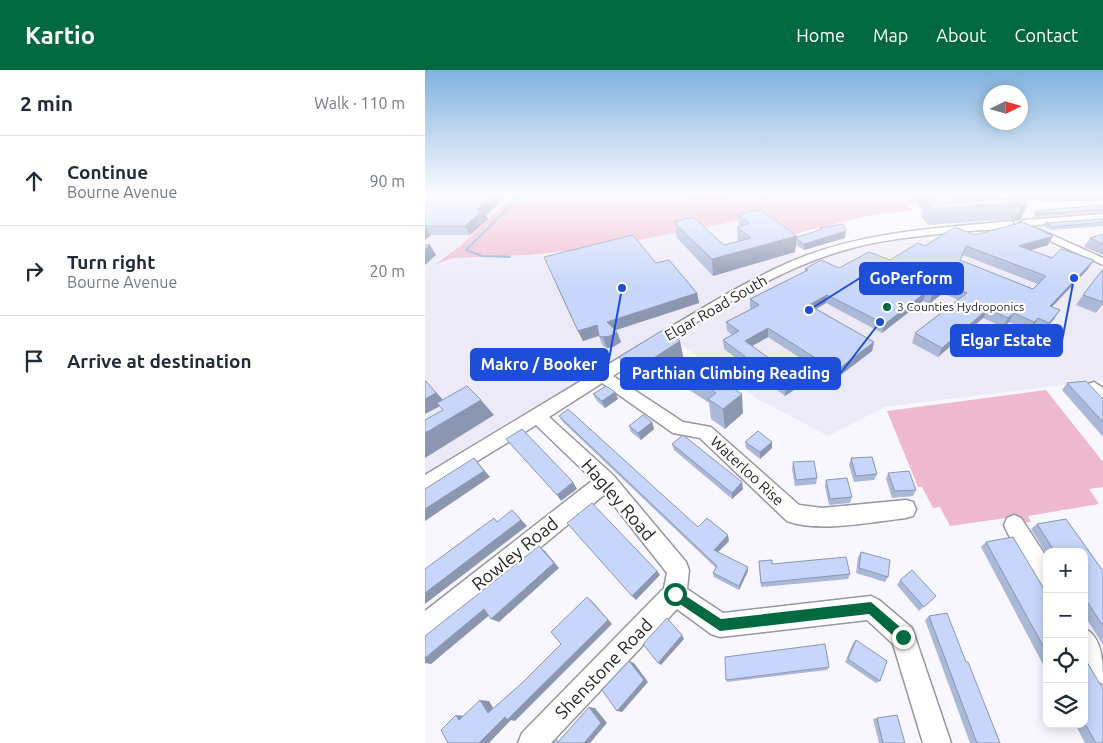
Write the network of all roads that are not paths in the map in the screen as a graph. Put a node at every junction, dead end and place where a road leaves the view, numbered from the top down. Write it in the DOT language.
graph roads {
  1 [pos="999,225"];
  2 [pos="1029,225"];
  3 [pos="995,226"];
  4 [pos="1103,262"];
  5 [pos="602,376"];
  6 [pos="537,416"];
  7 [pos="606,481"];
  8 [pos="425,485"];
  9 [pos="906,509"];
  10 [pos="1014,525"];
  11 [pos="1043,572"];
  12 [pos="675,594"];
  13 [pos="425,626"];
  14 [pos="1088,647"];
  15 [pos="1103,671"];
  16 [pos="532,743"];
  17 [pos="937,743"];
  1 -- 3 [label="street, Elgar Road South"];
  2 -- 4 [label="street"];
  3 -- 5 [label="street, Elgar Road South"];
  5 -- 6 [label="street, Elgar Road South"];
  5 -- 9 [label="street, Waterloo Rise"];
  6 -- 7 [label="street, Hagley Road"];
  6 -- 8 [label="street, Elgar Road South"];
  7 -- 12 [label="street, Hagley Road"];
  7 -- 13 [label="street, Rowley Road"];
  10 -- 11 [label="street"];
  12 -- 16 [label="street, Shenstone Road"];
  12 -- 17 [label="street"];
  14 -- 15 [label="street"];
}
